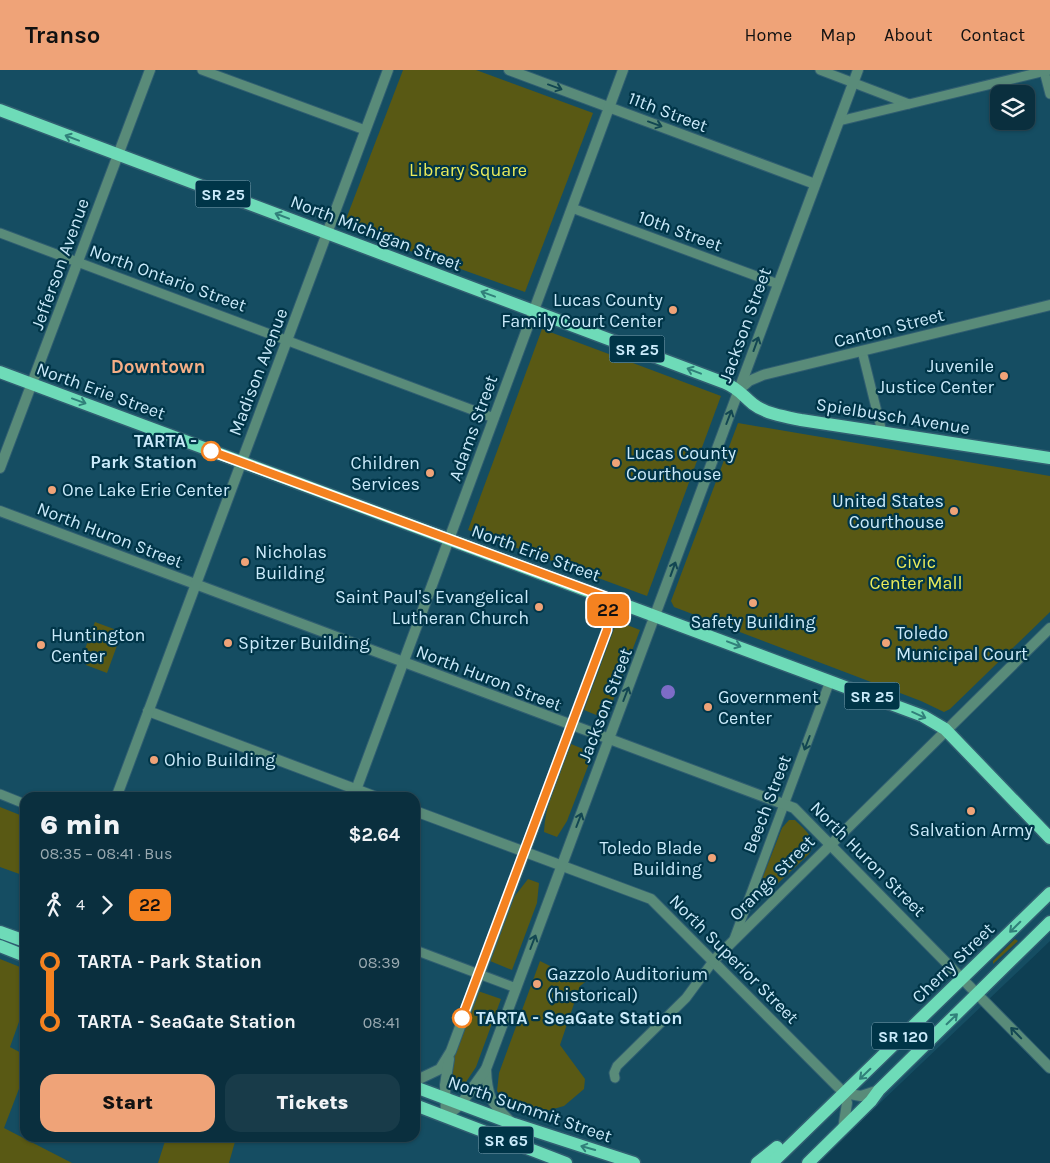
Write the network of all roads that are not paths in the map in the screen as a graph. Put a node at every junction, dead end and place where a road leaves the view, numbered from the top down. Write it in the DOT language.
graph roads {
  1 [pos="150,70"];
  2 [pos="202,70"];
  3 [pos="388,70"];
  4 [pos="509,70"];
  5 [pos="623,70"];
  6 [pos="820,70"];
  7 [pos="858,70"];
  8 [pos="1046,70"];
  9 [pos="853,82"];
  10 [pos="1050,94"];
  11 [pos="909,104"];
  12 [pos="609,107"];
  13 [pos="0,110"];
  14 [pos="839,121"];
  15 [pos="365,130"];
  16 [pos="118,155"];
  17 [pos="815,184"];
  18 [pos="572,208"];
  19 [pos="0,233"];
  20 [pos="327,234"];
  21 [pos="78,262"];
  22 [pos="778,284"];
  23 [pos="1050,305"];
  24 [pos="533,311"];
  25 [pos="288,339"];
  26 [pos="862,351"];
  27 [pos="0,372"];
  28 [pos="33,384"];
  29 [pos="739,389"];
  30 [pos="494,418"];
  31 [pos="882,432"];
  32 [pos="1050,458"];
  33 [pos="241,462"];
  34 [pos="0,468"];
  35 [pos="0,511"];
  36 [pos="448,540"];
  37 [pos="195,584"];
  38 [pos="606,597"];
  39 [pos="656,615"];
  40 [pos="1050,628"];
  41 [pos="403,662"];
  42 [pos="830,681"];
  43 [pos="148,711"];
  44 [pos="571,726"];
  45 [pos="945,729"];
  46 [pos="609,740"];
  47 [pos="118,792"];
  48 [pos="351,792"];
  49 [pos="354,792"];
  50 [pos="0,794"];
  51 [pos="20,802"];
  52 [pos="784,804"];
  53 [pos="420,813"];
  54 [pos="1050,838"];
  55 [pos="830,843"];
  56 [pos="524,852"];
  57 [pos="562,866"];
  58 [pos="1050,892"];
  59 [pos="1050,922"];
  60 [pos="0,932"];
  61 [pos="734,938"];
  62 [pos="20,939"];
  63 [pos="0,946"];
  64 [pos="420,952"];
  65 [pos="20,954"];
  66 [pos="714,960"];
  67 [pos="479,974"];
  68 [pos="962,979"];
  69 [pos="516,988"];
  70 [pos="978,994"];
  71 [pos="451,1050"];
  72 [pos="1050,1068"];
  73 [pos="486,1069"];
  74 [pos="615,1078"];
  75 [pos="420,1079"];
  76 [pos="420,1089"];
  77 [pos="879,1090"];
  78 [pos="844,1093"];
  79 [pos="446,1098"];
  80 [pos="461,1104"];
  81 [pos="420,1107"];
  82 [pos="446,1117"];
  83 [pos="514,1124"];
  84 [pos="812,1124"];
  85 [pos="843,1129"];
  86 [pos="566,1163"];
  87 [pos="634,1163"];
  88 [pos="757,1163"];
  89 [pos="772,1163"];
  90 [pos="808,1163"];
  1 -- 16 [label="street, Jefferson Avenue"];
  2 -- 15 [label="street"];
  3 -- 15 [label="street, Madison Avenue"];
  4 -- 12 [label="street, 11th Street, one-way"];
  5 -- 12 [label="street, Adams Street"];
  6 -- 9 [label="street"];
  7 -- 9 [label="street, Jackson Street"];
  8 -- 10 [label="street"];
  8 -- 11 [label="street"];
  9 -- 11 [label="street"];
  9 -- 14 [label="street, Jackson Street"];
  11 -- 14 [label="street"];
  12 -- 17 [label="street, 11th Street, one-way"];
  12 -- 18 [label="street, Adams Street"];
  16 -- 13 [label="main road, North Michigan Street / SR 25, one-way"];
  14 -- 17 [label="street, Jackson Street"];
  15 -- 20 [label="street, Madison Avenue"];
  20 -- 16 [label="main road, North Michigan Street / SR 25, one-way"];
  16 -- 21 [label="street, Jefferson Avenue"];
  17 -- 22 [label="street, Jackson Street"];
  18 -- 22 [label="street, 10th Street"];
  18 -- 24 [label="street, Adams Street"];
  19 -- 21 [label="street, North Ontario Street"];
  24 -- 20 [label="main road, North Michigan Street / SR 25, one-way"];
  20 -- 25 [label="street, Madison Avenue"];
  21 -- 25 [label="street, North Ontario Street"];
  21 -- 28 [label="street, Jefferson Avenue"];
  29 -- 22 [label="street, Jackson Street, one-way"];
  23 -- 26 [label="street, Canton Street"];
  29 -- 24 [label="main road, North Michigan Street / SR 25, one-way"];
  24 -- 30 [label="street, Adams Street"];
  25 -- 30 [label="street, North Ontario Street"];
  25 -- 33 [label="street, Madison Avenue"];
  26 -- 29 [label="street, Canton Street"];
  26 -- 31 [label="street"];
  27 -- 28 [label="main road, North Erie Street / SR 25"];
  28 -- 33 [label="main road, North Erie Street / SR 25, one-way"];
  28 -- 34 [label="street, Jefferson Avenue"];
  29 -- 31 [label="main road, Spielbusch Avenue / SR 25"];
  39 -- 29 [label="street, Jackson Street, one-way"];
  30 -- 36 [label="street, Adams Street"];
  31 -- 32 [label="main road, Spielbusch Avenue / SR 25"];
  33 -- 36 [label="main road, North Erie Street / SR 25"];
  33 -- 37 [label="street, Madison Avenue"];
  35 -- 37 [label="street, North Huron Street"];
  36 -- 38 [label="main road, North Erie Street / SR 25"];
  36 -- 41 [label="street, Adams Street"];
  37 -- 41 [label="street, North Huron Street"];
  37 -- 43 [label="street, Madison Avenue"];
  38 -- 39 [label="main road, North Erie Street / SR 25"];
  38 -- 44 [label="street, Jackson Street"];
  39 -- 42 [label="main road, North Erie Street / SR 25, one-way"];
  46 -- 39 [label="street, Jackson Street, one-way"];
  40 -- 45 [label="street, Orange Street"];
  41 -- 44 [label="street, North Huron Street"];
  41 -- 49 [label="street, Adams Street"];
  42 -- 45 [label="main road, North Erie Street / SR 25, one-way"];
  42 -- 52 [label="street, Beech Street, one-way"];
  43 -- 47 [label="street, Madison Avenue"];
  43 -- 48 [label="street"];
  44 -- 46 [label="street, North Huron Street"];
  44 -- 56 [label="street, Jackson Street"];
  45 -- 54 [label="main road, North Erie Street / SR 25"];
  45 -- 55 [label="street, Orange Street"];
  46 -- 52 [label="street, North Huron Street"];
  57 -- 46 [label="street, Jackson Street, one-way"];
  50 -- 51 [label="street"];
  52 -- 55 [label="street, North Huron Street"];
  52 -- 61 [label="street, Beech Street"];
  53 -- 56 [label="street, North Superior Street"];
  55 -- 61 [label="street, Orange Street"];
  55 -- 68 [label="street, North Huron Street"];
  56 -- 57 [label="street, North Superior Street"];
  56 -- 67 [label="street, Jackson Street"];
  57 -- 66 [label="street, North Superior Street"];
  69 -- 57 [label="street, Jackson Street, one-way"];
  58 -- 68 [label="main road, Cherry Street / SR 120, one-way"];
  59 -- 70 [label="main road, SR 120"];
  60 -- 62 [label="main road"];
  61 -- 66 [label="street, Orange Street"];
  63 -- 65 [label="main road"];
  64 -- 67 [label="street"];
  66 -- 74 [label="street, Orange Street"];
  66 -- 78 [label="street, North Superior Street"];
  67 -- 69 [label="street"];
  67 -- 71 [label="street, Jackson Street"];
  68 -- 70 [label="street, North Huron Street"];
  68 -- 78 [label="main road, Cherry Street / SR 120, one-way"];
  69 -- 73 [label="street, Jackson Street"];
  72 -- 70 [label="street, North Huron Street, one-way"];
  77 -- 70 [label="main road, SR 120, one-way"];
  71 -- 75 [label="street, Jackson Street"];
  71 -- 79 [label="street, Jackson Street"];
  73 -- 80 [label="street, Jackson Street"];
  73 -- 83 [label="street, Jackson Street"];
  76 -- 79 [label="main road, North Summit Street / SR 65"];
  77 -- 78 [label="street"];
  77 -- 85 [label="main road, SR 120"];
  78 -- 84 [label="main road, Cherry Street / SR 120"];
  78 -- 85 [label="street"];
  79 -- 80 [label="main road, North Summit Street / SR 65"];
  79 -- 82 [label="street, Jackson Street"];
  80 -- 82 [label="street, Jackson Street"];
  80 -- 83 [label="main road, North Summit Street / SR 65"];
  81 -- 82 [label="main road, North Summit Street / SR 65"];
  82 -- 86 [label="main road, North Summit Street / SR 65"];
  87 -- 83 [label="main road, North Summit Street / SR 65, one-way"];
  84 -- 88 [label="main road"];
  84 -- 89 [label="main road, Cherry Street / SR 120"];
  85 -- 90 [label="main road, SR 120"];
}
